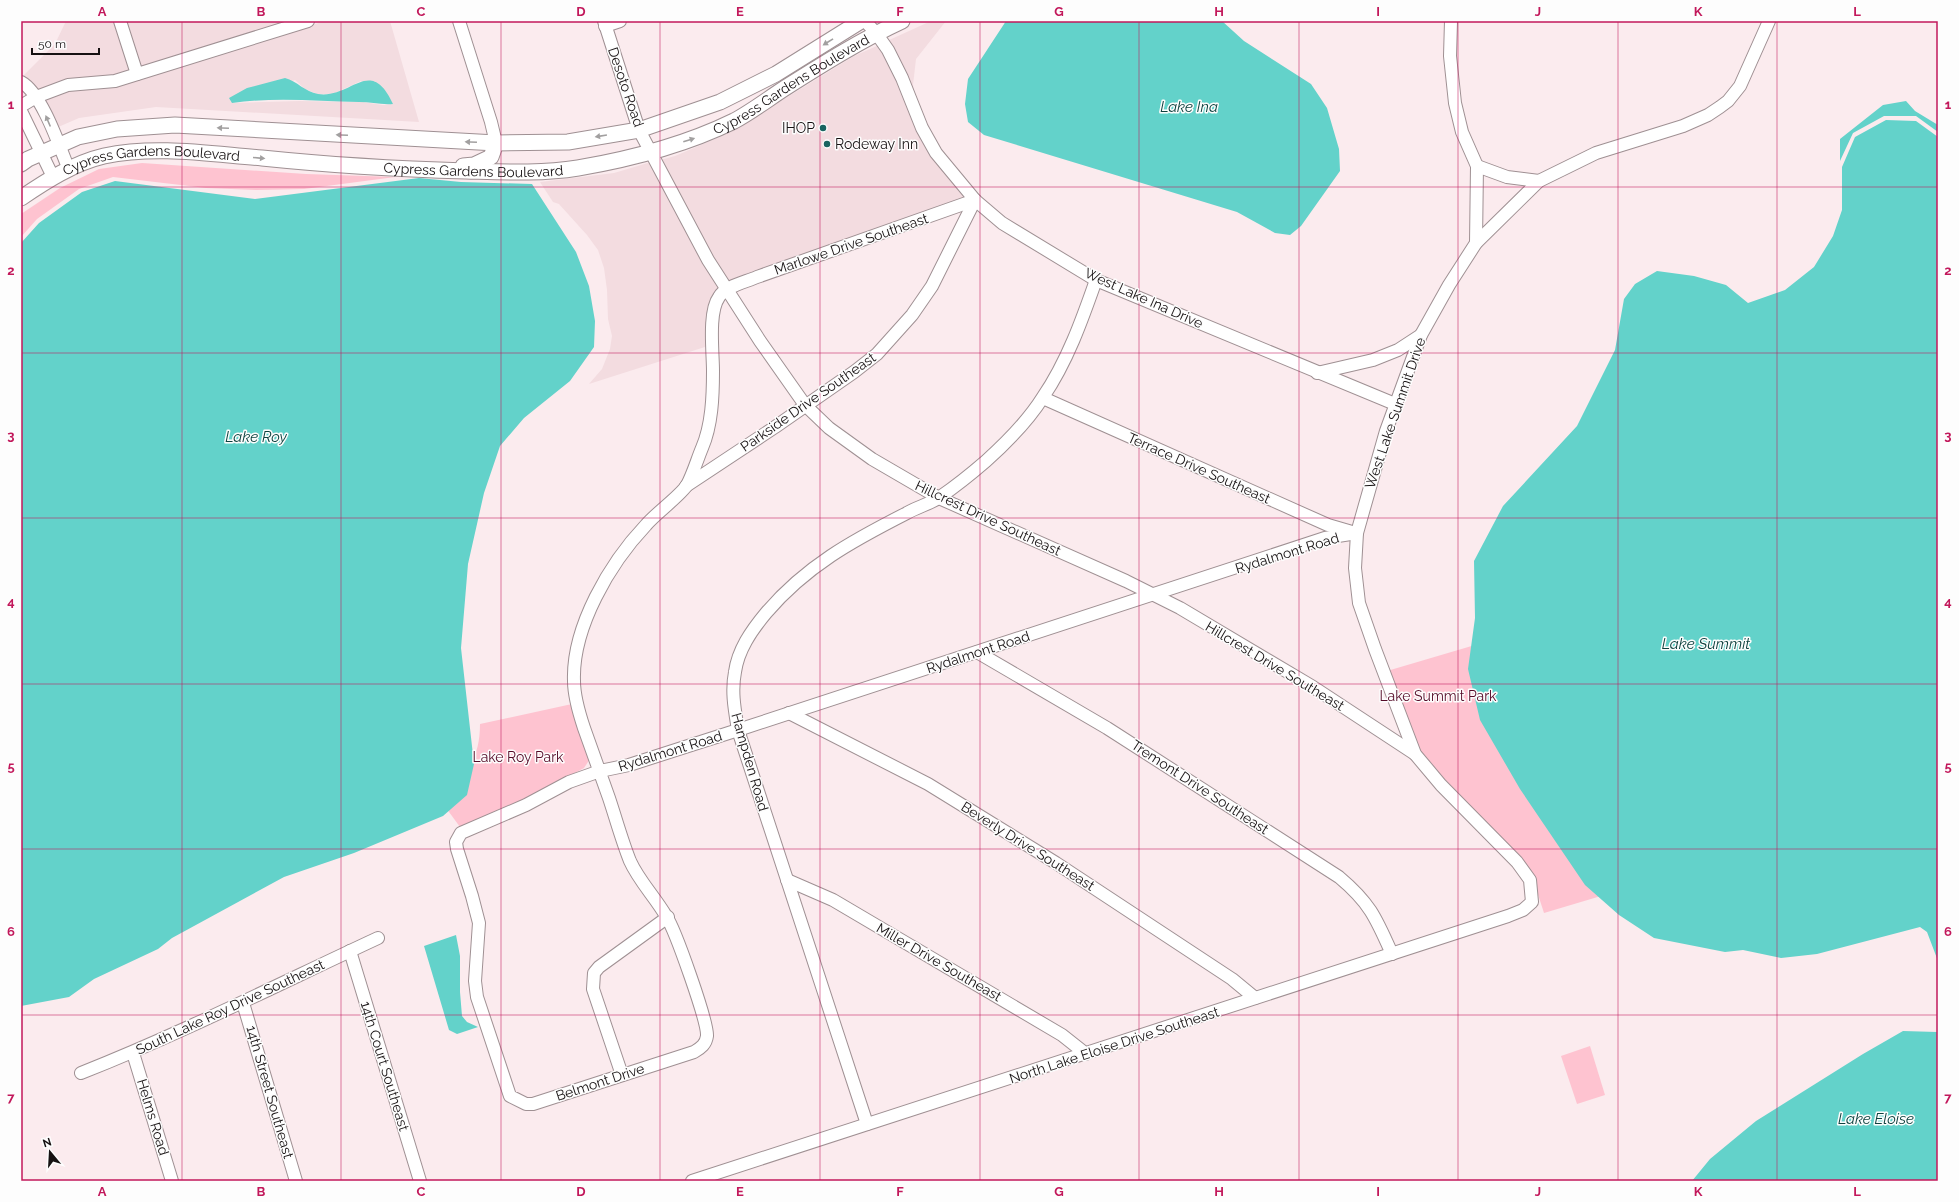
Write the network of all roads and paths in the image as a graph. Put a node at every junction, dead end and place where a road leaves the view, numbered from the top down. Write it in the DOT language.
graph roads {
  1 [pos="120,21"];
  2 [pos="308,21"];
  3 [pos="459,21"];
  4 [pos="620,21"];
  5 [pos="861,21"];
  6 [pos="865,21"];
  7 [pos="902,21"];
  8 [pos="1451,21"];
  9 [pos="1769,21"];
  10 [pos="604,24"];
  11 [pos="876,33"];
  12 [pos="138,74"];
  13 [pos="21,82"];
  14 [pos="36,97"];
  15 [pos="21,106"];
  16 [pos="21,111"];
  17 [pos="640,130"];
  18 [pos="496,143"];
  19 [pos="59,145"];
  20 [pos="652,152"];
  21 [pos="42,153"];
  22 [pos="21,164"];
  23 [pos="1476,166"];
  24 [pos="69,170"];
  25 [pos="435,170"];
  26 [pos="53,177"];
  27 [pos="1539,181"];
  28 [pos="21,198"];
  29 [pos="975,200"];
  30 [pos="1476,243"];
  31 [pos="1096,280"];
  32 [pos="727,290"];
  33 [pos="1421,335"];
  34 [pos="1317,373"];
  35 [pos="1043,398"];
  36 [pos="1395,404"];
  37 [pos="805,405"];
  38 [pos="686,486"];
  39 [pos="939,498"];
  40 [pos="1357,533"];
  41 [pos="1152,595"];
  42 [pos="977,652"];
  43 [pos="788,713"];
  44 [pos="738,730"];
  45 [pos="1415,754"];
  46 [pos="600,771"];
  47 [pos="497,818"];
  48 [pos="787,880"];
  49 [pos="1532,902"];
  50 [pos="668,917"];
  51 [pos="378,938"];
  52 [pos="350,951"];
  53 [pos="1392,954"];
  54 [pos="1255,998"];
  55 [pos="243,1003"];
  56 [pos="133,1053"];
  57 [pos="1086,1054"];
  58 [pos="81,1073"];
  59 [pos="622,1075"];
  60 [pos="867,1124"];
  61 [pos="172,1181"];
  62 [pos="296,1181"];
  63 [pos="420,1181"];
  64 [pos="692,1181"];
  1 -- 12 [label="street"];
  2 -- 12 [label="street"];
  3 -- 18 [label="street"];
  4 -- 10 [label="street"];
  5 -- 17 [label="main road, Cypress Gardens Boulevard, one-way"];
  6 -- 11 [label="street, West Lake Ina Drive"];
  7 -- 11 [label="main road, Cypress Gardens Boulevard"];
  8 -- 23 [label="street"];
  9 -- 27 [label="street, West Lake Summit Drive"];
  10 -- 17 [label="street, Desoto Road"];
  20 -- 11 [label="main road, Cypress Gardens Boulevard, one-way"];
  11 -- 29 [label="street, West Lake Ina Drive"];
  12 -- 14 [label="street"];
  13 -- 14 [label="street"];
  14 -- 15 [label="street"];
  19 -- 14 [label="street, one-way"];
  16 -- 21 [label="street"];
  17 -- 18 [label="main road, Cypress Gardens Boulevard, one-way"];
  17 -- 20 [label="street, Desoto Road"];
  18 -- 19 [label="main road, Cypress Gardens Boulevard, one-way"];
  18 -- 25 [label="main road"];
  19 -- 21 [label="main road, Cypress Gardens Boulevard"];
  19 -- 24 [label="street"];
  20 -- 25 [label="main road, Cypress Gardens Boulevard"];
  20 -- 32 [label="street, Hillcrest Drive Southeast"];
  21 -- 22 [label="main road, Cypress Gardens Boulevard"];
  21 -- 26 [label="street"];
  23 -- 27 [label="street"];
  23 -- 30 [label="street"];
  24 -- 25 [label="main road, Cypress Gardens Boulevard, one-way"];
  24 -- 26 [label="main road, Cypress Gardens Boulevard"];
  26 -- 28 [label="main road, Cypress Gardens Boulevard"];
  27 -- 30 [label="street, West Lake Summit Drive"];
  29 -- 31 [label="street, West Lake Ina Drive"];
  29 -- 32 [label="street, Marlowe Drive Southeast"];
  29 -- 37 [label="street, Parkside Drive Southeast"];
  30 -- 33 [label="street, West Lake Summit Drive"];
  31 -- 34 [label="street, West Lake Ina Drive"];
  31 -- 35 [label="street, Hampden Road"];
  32 -- 37 [label="street, Hillcrest Drive Southeast"];
  32 -- 38 [label="street"];
  33 -- 34 [label="street"];
  33 -- 36 [label="street, West Lake Summit Drive"];
  34 -- 36 [label="street, West Lake Ina Drive"];
  35 -- 39 [label="street, Hampden Road"];
  35 -- 40 [label="street, Terrace Drive Southeast"];
  36 -- 40 [label="street, West Lake Summit Drive"];
  37 -- 38 [label="street, Parkside Drive Southeast"];
  37 -- 39 [label="street, Hillcrest Drive Southeast"];
  38 -- 46 [label="street, Belmont Drive"];
  39 -- 41 [label="street, Hillcrest Drive Southeast"];
  39 -- 44 [label="street, Hampden Road"];
  40 -- 41 [label="street, Rydalmont Road"];
  40 -- 45 [label="street, West Lake Summit Drive"];
  41 -- 42 [label="street, Rydalmont Road"];
  41 -- 45 [label="street, Hillcrest Drive Southeast"];
  42 -- 43 [label="street, Rydalmont Road"];
  42 -- 53 [label="street, Tremont Drive Southeast"];
  43 -- 44 [label="street, Rydalmont Road"];
  43 -- 54 [label="street, Beverly Drive Southeast"];
  44 -- 46 [label="street, Rydalmont Road"];
  44 -- 48 [label="street, Hampden Road"];
  45 -- 49 [label="street, West Lake Summit Drive"];
  46 -- 47 [label="street, Rydalmont Road"];
  46 -- 50 [label="street, Belmont Drive"];
  47 -- 59 [label="street, Belmont Drive"];
  48 -- 57 [label="street, Miller Drive Southeast"];
  48 -- 60 [label="street, Hampden Road"];
  49 -- 53 [label="street, North Lake Eloise Drive Southeast"];
  50 -- 59 [label="street"];
  50 -- 59 [label="street, Belmont Drive"];
  51 -- 52 [label="street, South Lake Roy Drive Southeast"];
  52 -- 55 [label="street, South Lake Roy Drive Southeast"];
  52 -- 63 [label="street, 14th Court Southeast"];
  53 -- 54 [label="street, North Lake Eloise Drive Southeast"];
  54 -- 57 [label="street, North Lake Eloise Drive Southeast"];
  55 -- 56 [label="street, South Lake Roy Drive Southeast"];
  55 -- 62 [label="street, 14th Street Southeast"];
  56 -- 58 [label="street, South Lake Roy Drive Southeast"];
  56 -- 61 [label="street, Helms Road"];
  57 -- 60 [label="street, North Lake Eloise Drive Southeast"];
  60 -- 64 [label="street, North Lake Eloise Drive Southeast"];
}
